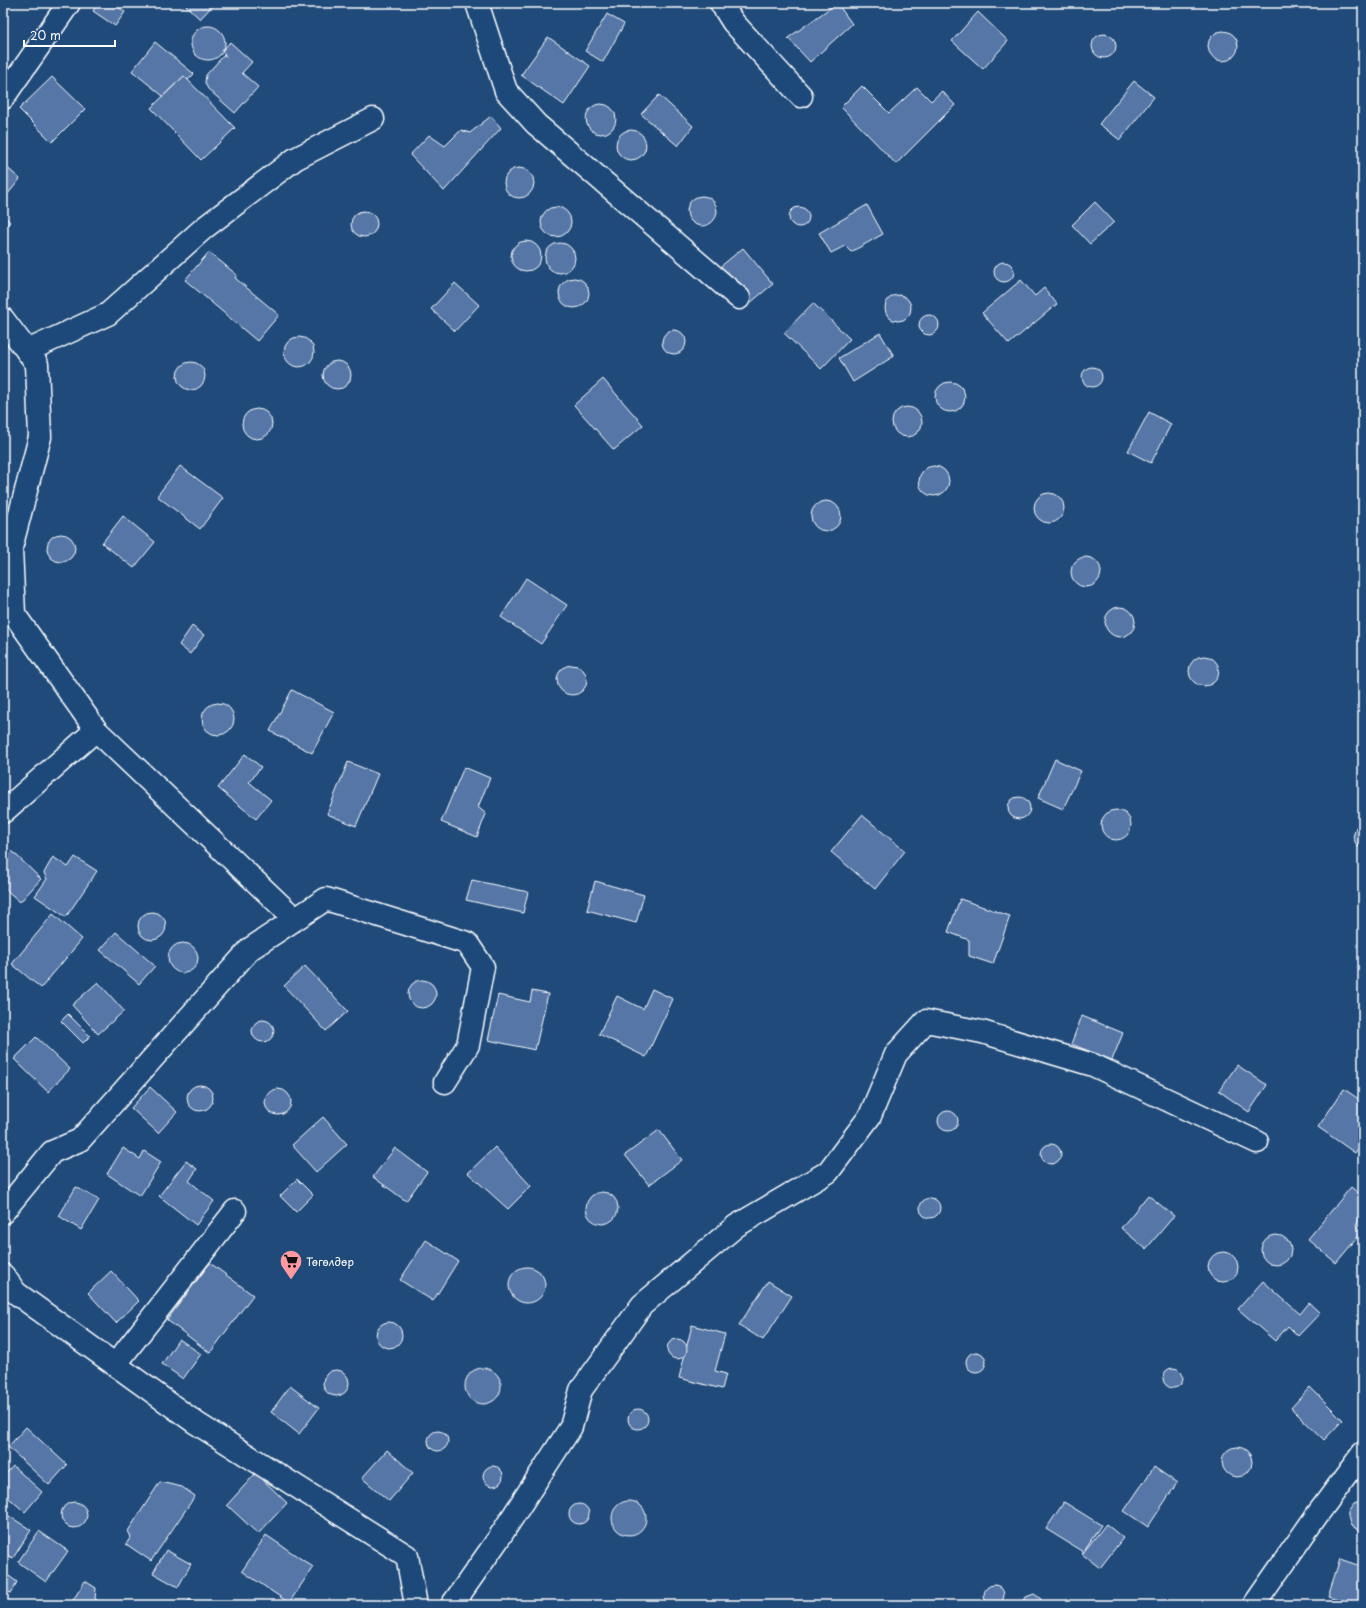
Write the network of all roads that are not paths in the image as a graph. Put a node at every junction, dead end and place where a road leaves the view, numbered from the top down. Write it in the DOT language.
graph roads {
  1 [pos="69,3"];
  2 [pos="477,3"];
  3 [pos="720,3"];
  4 [pos="801,96"];
  5 [pos="3,98"];
  6 [pos="373,119"];
  7 [pos="739,298"];
  8 [pos="3,319"];
  9 [pos="27,351"];
  10 [pos="96,730"];
  11 [pos="3,812"];
  12 [pos="295,919"];
  13 [pos="445,1082"];
  14 [pos="1257,1142"];
  15 [pos="235,1211"];
  16 [pos="3,1212"];
  17 [pos="3,1275"];
  18 [pos="115,1365"];
  19 [pos="1363,1453"];
  20 [pos="416,1605"];
  21 [pos="452,1605"];
  22 [pos="1254,1605"];
  1 -- 5 [label="street"];
  2 -- 7 [label="street"];
  3 -- 4 [label="street"];
  6 -- 9 [label="street"];
  8 -- 9 [label="street"];
  9 -- 10 [label="street"];
  10 -- 11 [label="street"];
  10 -- 12 [label="street"];
  12 -- 13 [label="street"];
  12 -- 16 [label="street"];
  14 -- 21 [label="street"];
  15 -- 18 [label="street"];
  17 -- 18 [label="street"];
  18 -- 20 [label="street"];
  19 -- 22 [label="street"];
}
